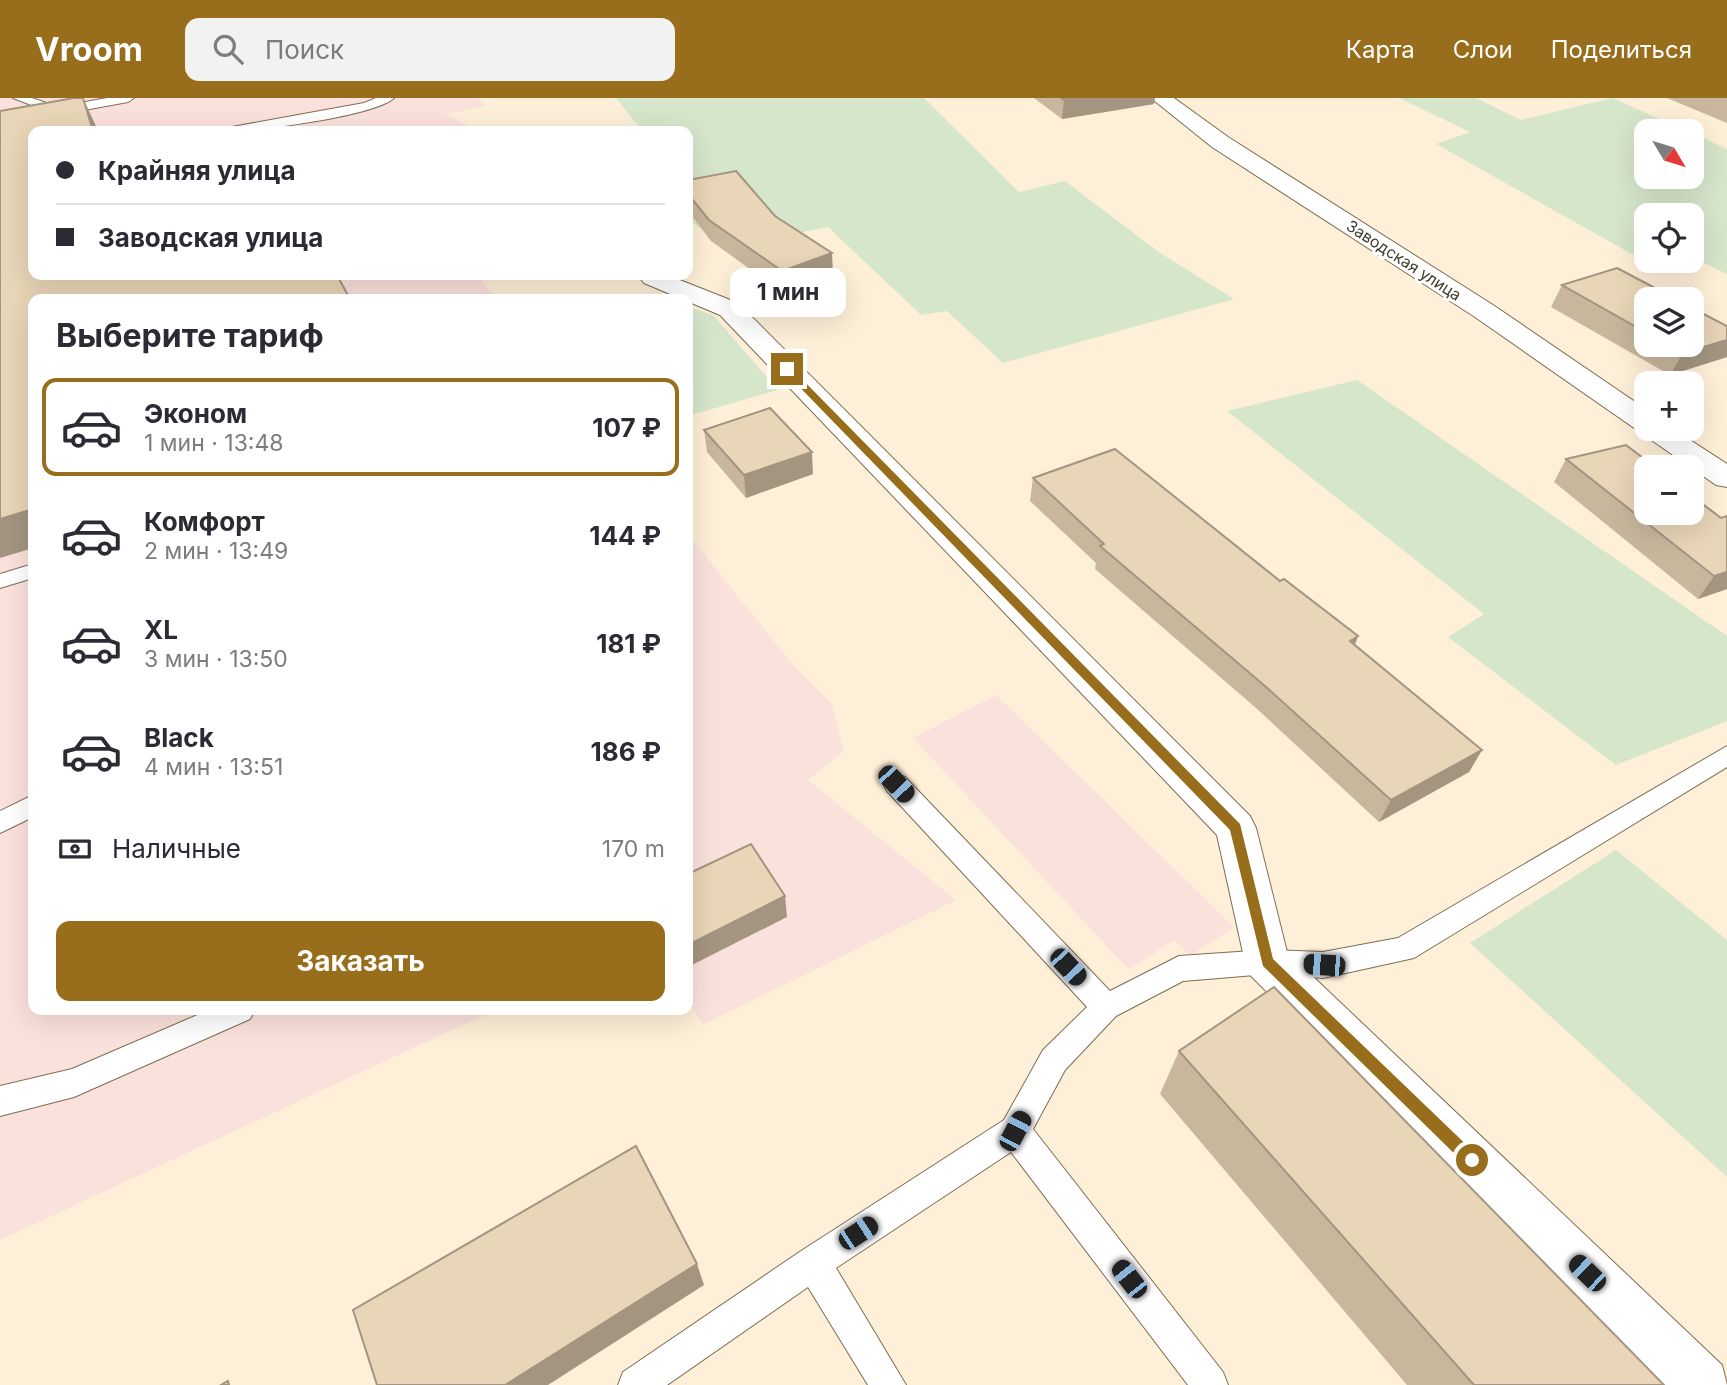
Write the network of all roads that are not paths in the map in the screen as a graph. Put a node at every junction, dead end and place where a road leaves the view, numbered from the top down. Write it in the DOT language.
graph roads {
  1 [pos="19,98"];
  2 [pos="128,98"];
  3 [pos="388,98"];
  4 [pos="1161,98"];
  5 [pos="259,126"];
  6 [pos="658,280"];
  7 [pos="692,294"];
  8 [pos="693,294"];
  9 [pos="1634,415"];
  10 [pos="1671,441"];
  11 [pos="1727,478"];
  12 [pos="28,573"];
  13 [pos="0,581"];
  14 [pos="1727,755"];
  15 [pos="896,784"];
  16 [pos="28,808"];
  17 [pos="0,823"];
  18 [pos="1273,967"];
  19 [pos="1106,1007"];
  20 [pos="229,1015"];
  21 [pos="0,1101"];
  22 [pos="1015,1131"];
  23 [pos="813,1262"];
  24 [pos="636,1385"];
  25 [pos="888,1385"];
  26 [pos="1210,1385"];
  27 [pos="1702,1385"];
  1 -- 2 [label="lane"];
  3 -- 5 [label="lane"];
  4 -- 9 [label="street, Заводская улица"];
  6 -- 7 [label="street"];
  8 -- 18 [label="street"];
  10 -- 11 [label="street"];
  12 -- 13 [label="lane"];
  14 -- 18 [label="lane"];
  15 -- 19 [label="lane"];
  16 -- 17 [label="lane"];
  18 -- 19 [label="lane"];
  18 -- 27 [label="street"];
  19 -- 22 [label="lane"];
  20 -- 21 [label="lane"];
  22 -- 23 [label="lane"];
  22 -- 26 [label="lane"];
  23 -- 24 [label="lane"];
  23 -- 25 [label="lane"];
}
